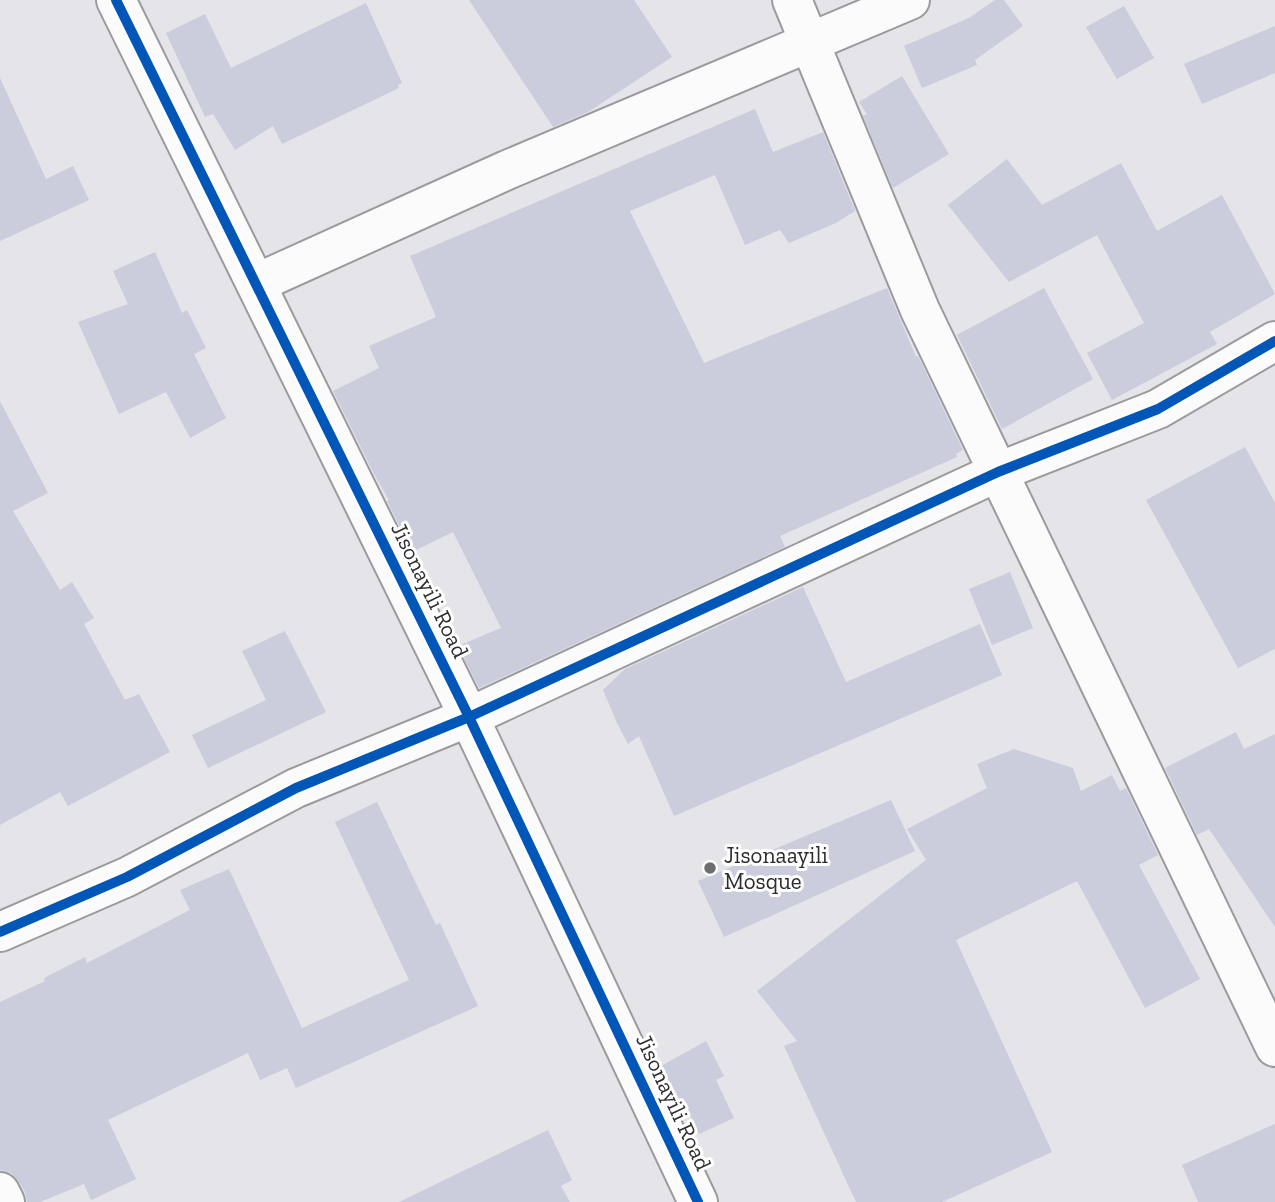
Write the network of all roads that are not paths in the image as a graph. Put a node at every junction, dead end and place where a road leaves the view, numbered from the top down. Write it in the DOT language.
graph roads {
  1 [pos="116,0"];
  2 [pos="792,0"];
  3 [pos="910,0"];
  4 [pos="810,43"];
  5 [pos="257,283"];
  6 [pos="1275,341"];
  7 [pos="998,472"];
  8 [pos="469,717"];
  9 [pos="0,932"];
  10 [pos="1275,1046"];
  11 [pos="0,1192"];
  12 [pos="5,1202"];
  13 [pos="698,1202"];
  1 -- 5 [label="street, Jisonayili Road"];
  2 -- 4 [label="street"];
  3 -- 4 [label="street"];
  4 -- 5 [label="street"];
  4 -- 7 [label="street"];
  5 -- 8 [label="street, Jisonayili Road"];
  6 -- 7 [label="street"];
  7 -- 8 [label="street"];
  7 -- 10 [label="street"];
  8 -- 9 [label="street"];
  8 -- 13 [label="street, Jisonayili Road"];
  11 -- 12 [label="street"];
}
